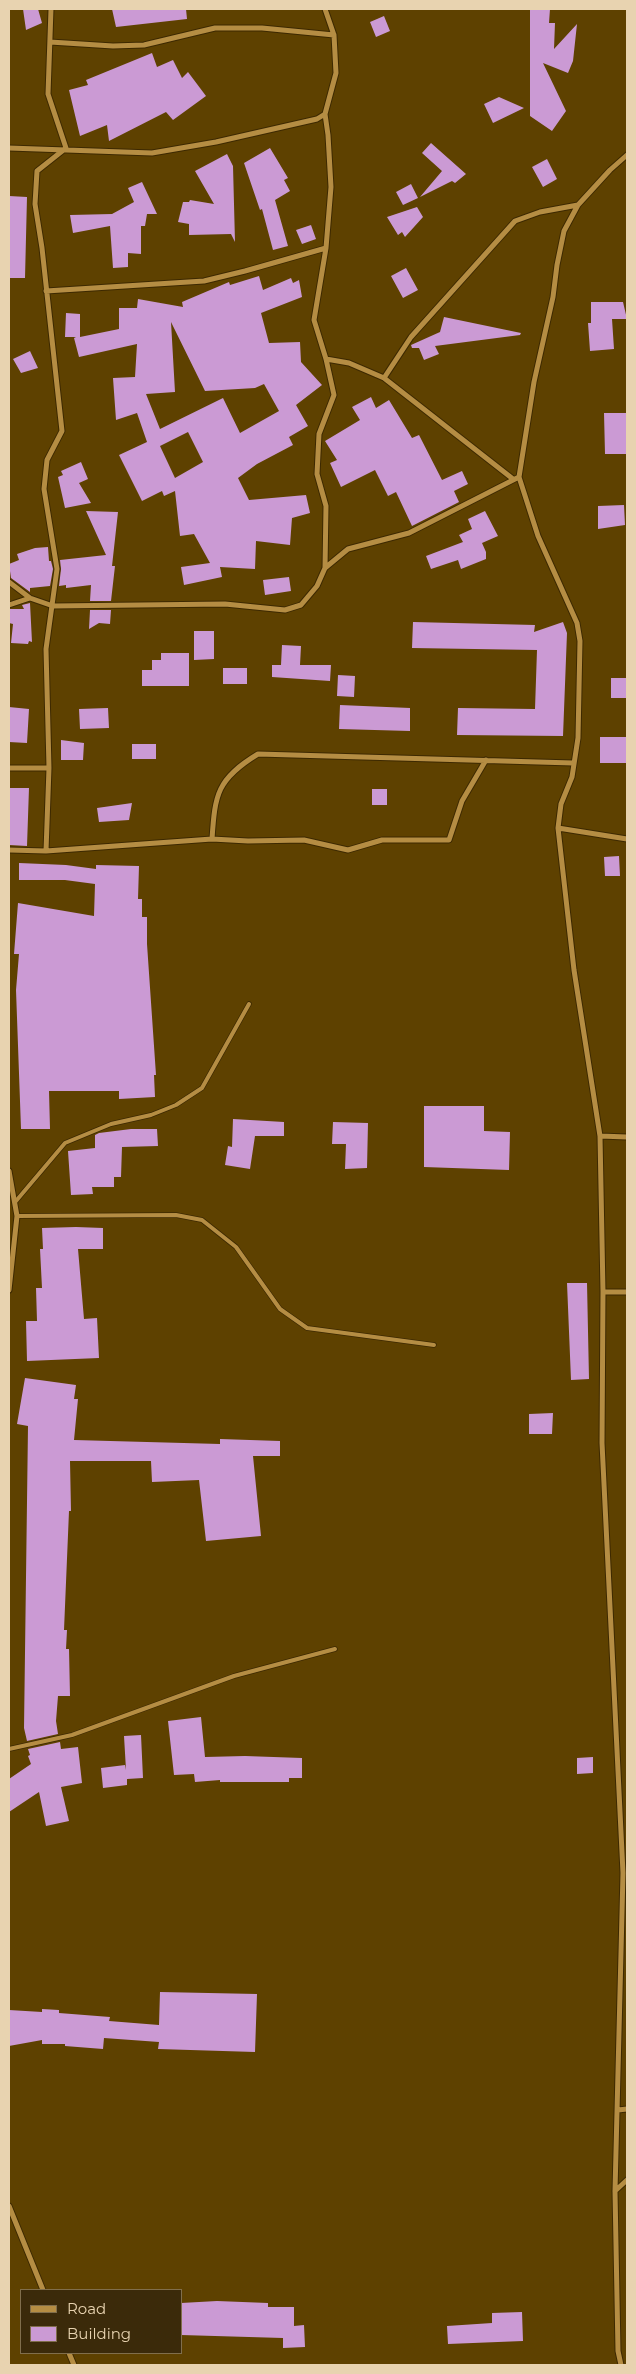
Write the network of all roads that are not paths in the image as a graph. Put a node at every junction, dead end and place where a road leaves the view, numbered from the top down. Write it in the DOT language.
graph roads {
  1 [pos="51,9"];
  2 [pos="325,9"];
  3 [pos="334,35"];
  4 [pos="50,42"];
  5 [pos="325,114"];
  6 [pos="9,148"];
  7 [pos="66,148"];
  8 [pos="627,155"];
  9 [pos="578,204"];
  10 [pos="326,248"];
  11 [pos="46,291"];
  12 [pos="326,359"];
  13 [pos="384,378"];
  14 [pos="516,478"];
  15 [pos="325,568"];
  16 [pos="9,582"];
  17 [pos="30,598"];
  18 [pos="9,605"];
  19 [pos="53,606"];
  20 [pos="486,760"];
  21 [pos="573,763"];
  22 [pos="9,768"];
  23 [pos="49,768"];
  24 [pos="558,828"];
  25 [pos="212,839"];
  26 [pos="627,839"];
  27 [pos="9,850"];
  28 [pos="46,851"];
  29 [pos="249,1004"];
  30 [pos="600,1136"];
  31 [pos="627,1137"];
  32 [pos="9,1170"];
  33 [pos="16,1201"];
  34 [pos="17,1216"];
  35 [pos="9,1290"];
  36 [pos="603,1292"];
  37 [pos="627,1292"];
  38 [pos="434,1345"];
  39 [pos="335,1649"];
  40 [pos="9,1749"];
  41 [pos="625,1873"];
  42 [pos="627,2109"];
  43 [pos="618,2110"];
  44 [pos="627,2180"];
  45 [pos="615,2191"];
  46 [pos="9,2206"];
  47 [pos="43,2289"];
  48 [pos="621,2365"];
  1 -- 4 [label="street"];
  2 -- 3 [label="street"];
  3 -- 4 [label="street"];
  3 -- 5 [label="street"];
  4 -- 7 [label="street"];
  5 -- 7 [label="street"];
  5 -- 10 [label="street"];
  6 -- 7 [label="street"];
  7 -- 11 [label="street"];
  8 -- 9 [label="street"];
  9 -- 13 [label="street"];
  9 -- 14 [label="street"];
  10 -- 11 [label="street"];
  10 -- 12 [label="street"];
  11 -- 19 [label="street"];
  12 -- 13 [label="street"];
  12 -- 15 [label="street"];
  13 -- 14 [label="street"];
  14 -- 15 [label="street"];
  14 -- 21 [label="street"];
  15 -- 19 [label="street"];
  16 -- 17 [label="street"];
  17 -- 18 [label="street"];
  17 -- 19 [label="street"];
  19 -- 23 [label="street"];
  20 -- 21 [label="street"];
  20 -- 25 [label="street"];
  20 -- 25 [label="street"];
  21 -- 24 [label="street"];
  22 -- 23 [label="street"];
  23 -- 28 [label="street"];
  24 -- 26 [label="street"];
  24 -- 30 [label="street"];
  25 -- 28 [label="street"];
  27 -- 28 [label="street"];
  29 -- 33 [label="lane"];
  30 -- 31 [label="street"];
  30 -- 36 [label="street"];
  32 -- 33 [label="street"];
  33 -- 34 [label="street"];
  34 -- 35 [label="street"];
  34 -- 38 [label="lane"];
  36 -- 37 [label="street"];
  36 -- 41 [label="street"];
  39 -- 40 [label="lane"];
  41 -- 43 [label="street"];
  42 -- 43 [label="street"];
  43 -- 45 [label="street"];
  44 -- 45 [label="street"];
  45 -- 48 [label="street"];
  46 -- 47 [label="street"];
}
